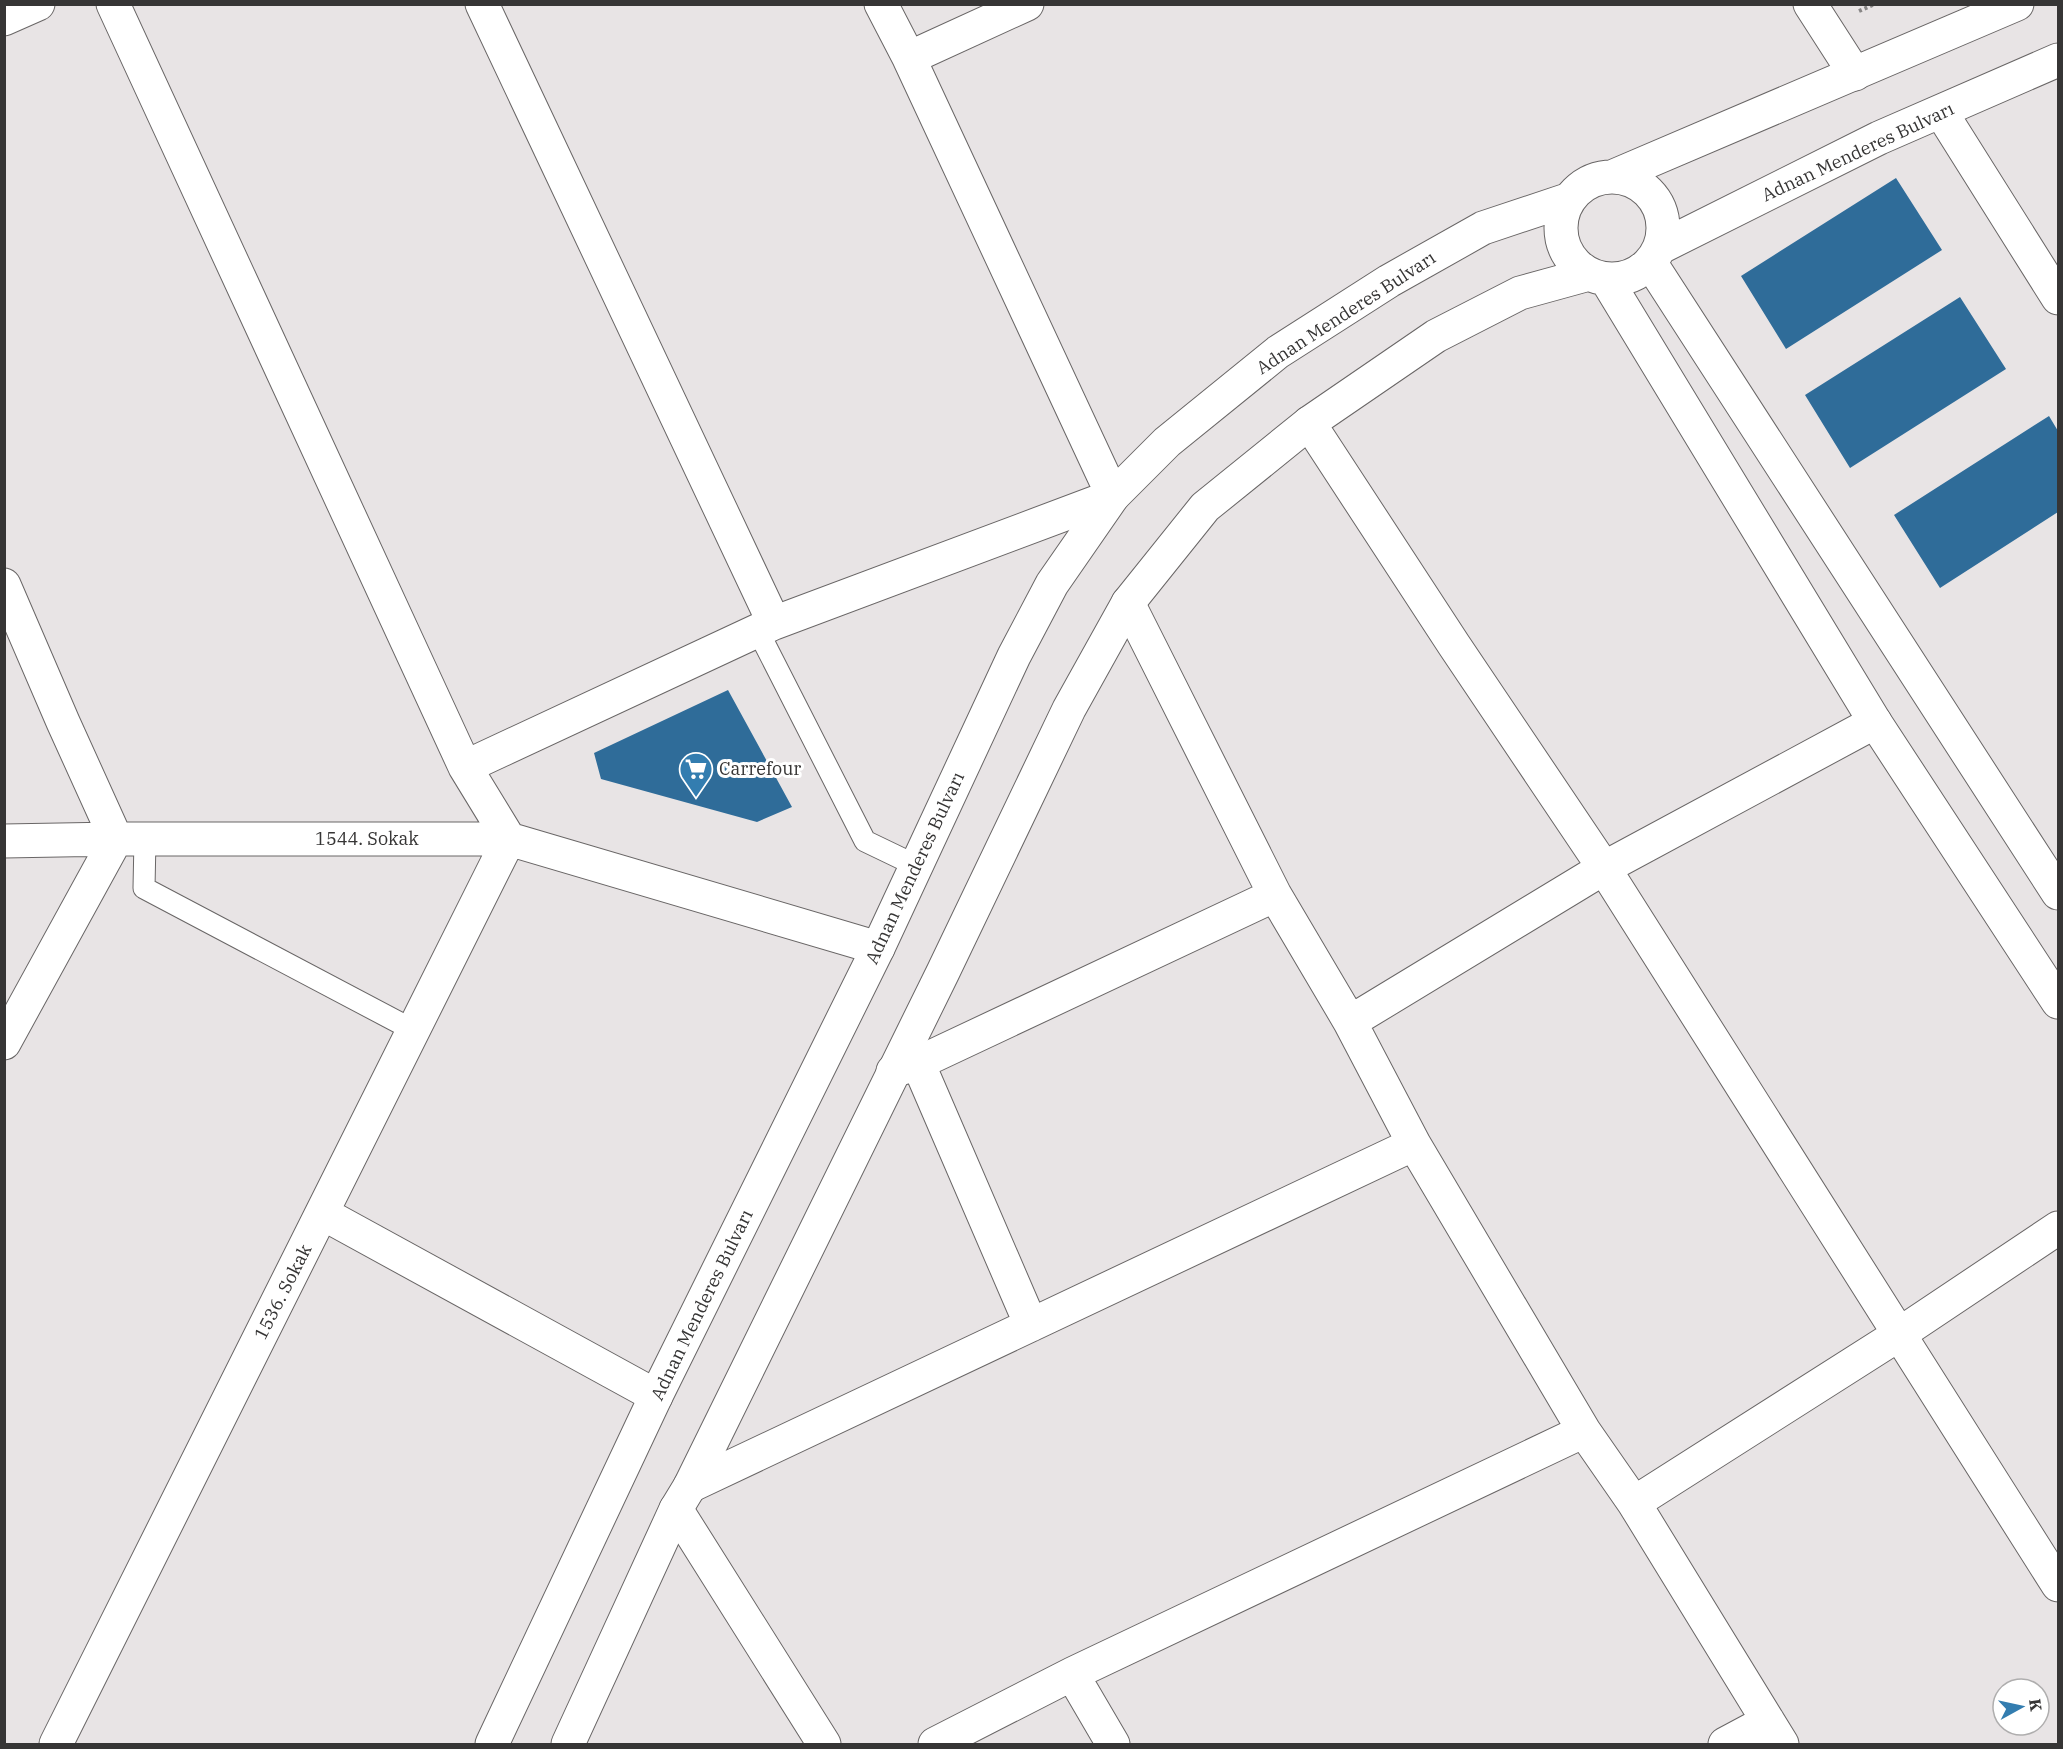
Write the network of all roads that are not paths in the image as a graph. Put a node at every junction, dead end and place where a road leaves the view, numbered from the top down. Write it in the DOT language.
graph roads {
  1 [pos="38,4"];
  2 [pos="113,4"];
  3 [pos="482,4"];
  4 [pos="881,4"];
  5 [pos="1027,4"];
  6 [pos="1810,4"];
  7 [pos="2018,4"];
  8 [pos="4,19"];
  9 [pos="909,58"];
  10 [pos="2058,60"];
  11 [pos="1855,74"];
  12 [pos="1941,112"];
  13 [pos="1614,176"];
  14 [pos="1570,199"];
  15 [pos="1655,255"];
  16 [pos="1598,276"];
  17 [pos="2058,298"];
  18 [pos="1309,423"];
  19 [pos="1113,496"];
  20 [pos="4,585"];
  21 [pos="1128,603"];
  22 [pos="766,627"];
  23 [pos="1875,722"];
  24 [pos="465,767"];
  25 [pos="130,839"];
  26 [pos="509,839"];
  27 [pos="4,841"];
  28 [pos="917,866"];
  29 [pos="1604,868"];
  30 [pos="2058,893"];
  31 [pos="1275,895"];
  32 [pos="878,948"];
  33 [pos="2058,1002"];
  34 [pos="1350,1022"];
  35 [pos="413,1030"];
  36 [pos="4,1043"];
  37 [pos="906,1067"];
  38 [pos="1414,1144"];
  39 [pos="322,1213"];
  40 [pos="2058,1228"];
  41 [pos="1031,1325"];
  42 [pos="1898,1335"];
  43 [pos="656,1396"];
  44 [pos="1584,1431"];
  45 [pos="683,1497"];
  46 [pos="1635,1503"];
  47 [pos="2058,1585"];
  48 [pos="1072,1674"];
  49 [pos="1775,1733"];
  50 [pos="56,1744"];
  51 [pos="492,1744"];
  52 [pos="568,1744"];
  53 [pos="824,1744"];
  54 [pos="935,1744"];
  55 [pos="1113,1744"];
  56 [pos="1725,1744"];
  1 -- 8 [label="street"];
  2 -- 24 [label="street"];
  3 -- 22 [label="street"];
  4 -- 9 [label="street"];
  5 -- 9 [label="street"];
  6 -- 11 [label="street"];
  7 -- 11 [label="street"];
  9 -- 19 [label="street"];
  10 -- 12 [label="street, Adnan Menderes Bulvarı"];
  11 -- 13 [label="street"];
  12 -- 15 [label="street, Adnan Menderes Bulvarı"];
  12 -- 17 [label="street"];
  13 -- 14 [label="street"];
  13 -- 15 [label="street"];
  14 -- 16 [label="street"];
  14 -- 19 [label="street, Adnan Menderes Bulvarı"];
  15 -- 16 [label="street"];
  15 -- 30 [label="street"];
  16 -- 18 [label="street"];
  16 -- 23 [label="street"];
  18 -- 21 [label="street"];
  18 -- 29 [label="street"];
  19 -- 22 [label="street"];
  19 -- 28 [label="street, Adnan Menderes Bulvarı"];
  20 -- 25 [label="street"];
  21 -- 31 [label="street"];
  21 -- 37 [label="street"];
  22 -- 24 [label="street"];
  22 -- 28 [label="lane"];
  23 -- 29 [label="street"];
  23 -- 33 [label="street"];
  24 -- 26 [label="street"];
  25 -- 26 [label="street, 1544. Sokak"];
  25 -- 27 [label="street, 1544. Sokak"];
  25 -- 35 [label="lane"];
  25 -- 36 [label="street"];
  26 -- 32 [label="street, 1544. Sokak"];
  26 -- 35 [label="street, 1536. Sokak"];
  28 -- 32 [label="street, Adnan Menderes Bulvarı"];
  29 -- 34 [label="street"];
  29 -- 42 [label="street"];
  31 -- 34 [label="street"];
  31 -- 37 [label="street"];
  32 -- 43 [label="street, Adnan Menderes Bulvarı"];
  34 -- 38 [label="street"];
  35 -- 39 [label="street, 1536. Sokak"];
  37 -- 41 [label="street"];
  37 -- 45 [label="street"];
  38 -- 41 [label="street"];
  38 -- 44 [label="street"];
  39 -- 43 [label="street"];
  39 -- 50 [label="street, 1536. Sokak"];
  40 -- 42 [label="street"];
  41 -- 45 [label="street"];
  42 -- 46 [label="street"];
  42 -- 47 [label="street"];
  43 -- 51 [label="street, Adnan Menderes Bulvarı"];
  44 -- 46 [label="street"];
  44 -- 48 [label="street"];
  45 -- 52 [label="street"];
  45 -- 53 [label="street"];
  46 -- 49 [label="street"];
  48 -- 54 [label="street"];
  48 -- 55 [label="street"];
  49 -- 56 [label="street"];
}
